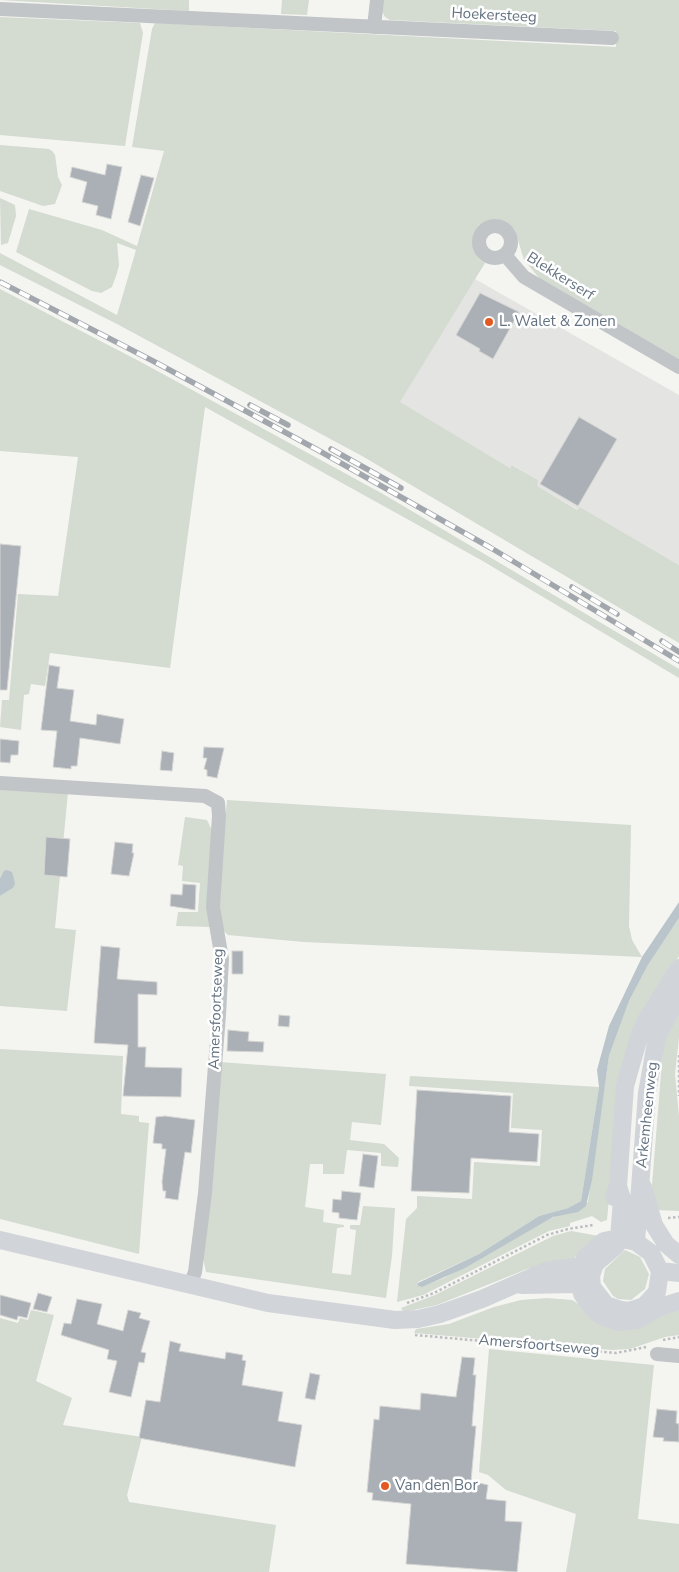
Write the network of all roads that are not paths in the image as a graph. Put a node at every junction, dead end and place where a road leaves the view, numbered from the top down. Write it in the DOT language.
graph roads {
  1 [pos="377,0"];
  2 [pos="0,9"];
  3 [pos="374,27"];
  4 [pos="612,38"];
  5 [pos="505,255"];
  6 [pos="679,367"];
  7 [pos="0,783"];
  8 [pos="679,968"];
  9 [pos="679,994"];
  10 [pos="642,1182"];
  11 [pos="0,1240"];
  12 [pos="621,1240"];
  13 [pos="679,1255"];
  14 [pos="581,1266"];
  15 [pos="660,1271"];
  16 [pos="679,1273"];
  17 [pos="190,1285"];
  18 [pos="517,1285"];
  19 [pos="585,1288"];
  20 [pos="679,1290"];
  21 [pos="659,1299"];
  22 [pos="679,1301"];
  23 [pos="655,1347"];
  24 [pos="679,1356"];
  1 -- 3 [label="street"];
  2 -- 3 [label="street, Hoekersteeg"];
  3 -- 4 [label="street, Hoekersteeg"];
  5 -- 6 [label="street, Blekkerserf"];
  7 -- 17 [label="street, Amersfoortseweg"];
  8 -- 12 [label="main road, Arkemheenweg"];
  9 -- 10 [label="main road, Arkemheenweg"];
  10 -- 12 [label="main road, Arkemheenweg"];
  10 -- 13 [label="main road"];
  11 -- 17 [label="main road"];
  12 -- 14 [label="main road"];
  12 -- 15 [label="main road"];
  12 -- 19 [label="main road"];
  14 -- 18 [label="main road"];
  14 -- 19 [label="main road"];
  15 -- 16 [label="main road"];
  15 -- 21 [label="main road"];
  17 -- 18 [label="main road"];
  18 -- 19 [label="main road"];
  19 -- 21 [label="main road"];
  20 -- 21 [label="main road"];
  21 -- 22 [label="main road"];
  23 -- 24 [label="street"];
}
